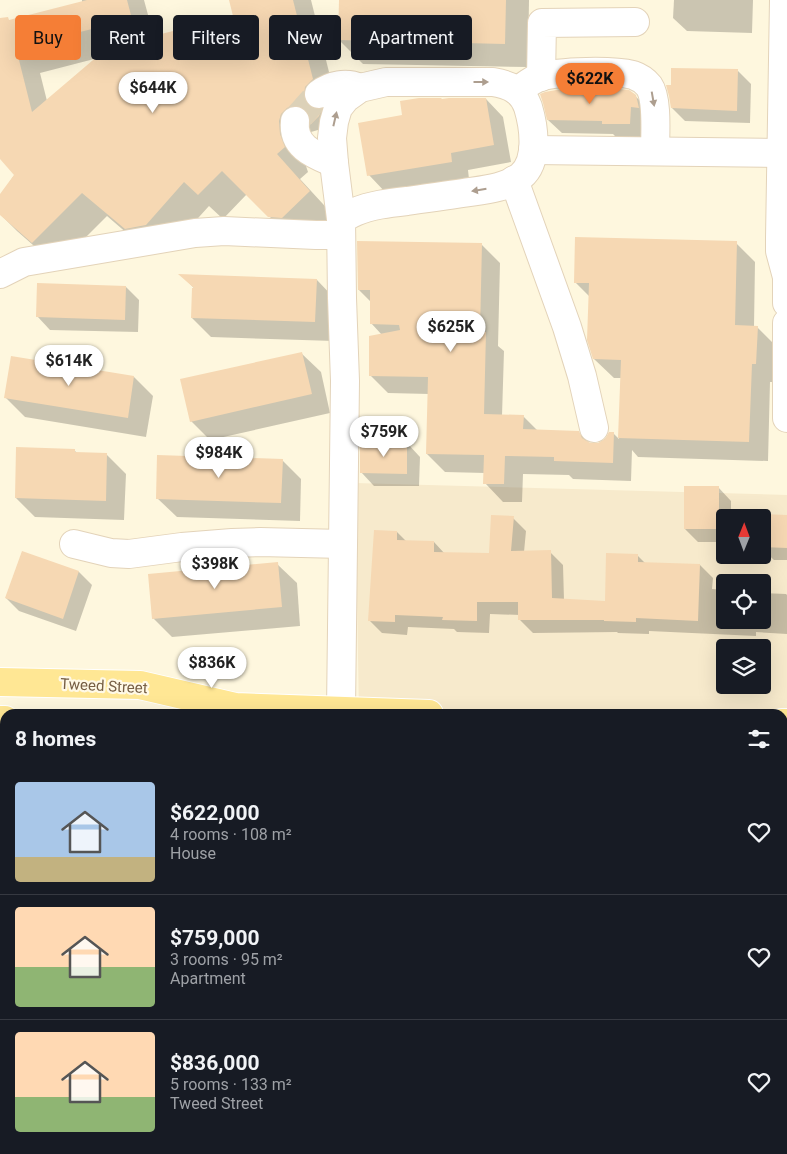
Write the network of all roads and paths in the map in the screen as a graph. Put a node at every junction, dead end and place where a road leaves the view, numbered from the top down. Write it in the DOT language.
graph roads {
  1 [pos="784,0"];
  2 [pos="635,22"];
  3 [pos="541,77"];
  4 [pos="360,88"];
  5 [pos="518,91"];
  6 [pos="319,94"];
  7 [pos="295,121"];
  8 [pos="533,150"];
  9 [pos="655,151"];
  10 [pos="782,153"];
  11 [pos="334,163"];
  12 [pos="514,180"];
  13 [pos="341,227"];
  14 [pos="0,274"];
  15 [pos="787,304"];
  16 [pos="787,323"];
  17 [pos="787,418"];
  18 [pos="594,428"];
  19 [pos="74,544"];
  20 [pos="343,544"];
  21 [pos="0,682"];
  22 [pos="231,709"];
  23 [pos="341,709"];
  1 -- 10 [label="street"];
  2 -- 3 [label="street"];
  3 -- 5 [label="street"];
  3 -- 9 [label="street, one-way"];
  4 -- 5 [label="street, one-way"];
  4 -- 6 [label="street"];
  11 -- 4 [label="street, one-way"];
  5 -- 8 [label="street"];
  7 -- 11 [label="street"];
  8 -- 9 [label="street"];
  8 -- 12 [label="street"];
  9 -- 10 [label="street"];
  10 -- 15 [label="street"];
  11 -- 13 [label="street"];
  12 -- 13 [label="street, one-way"];
  12 -- 18 [label="street"];
  13 -- 14 [label="street"];
  13 -- 20 [label="street"];
  16 -- 17 [label="street"];
  19 -- 20 [label="street"];
  20 -- 23 [label="street"];
  21 -- 22 [label="main road, Tweed Street"];
}
